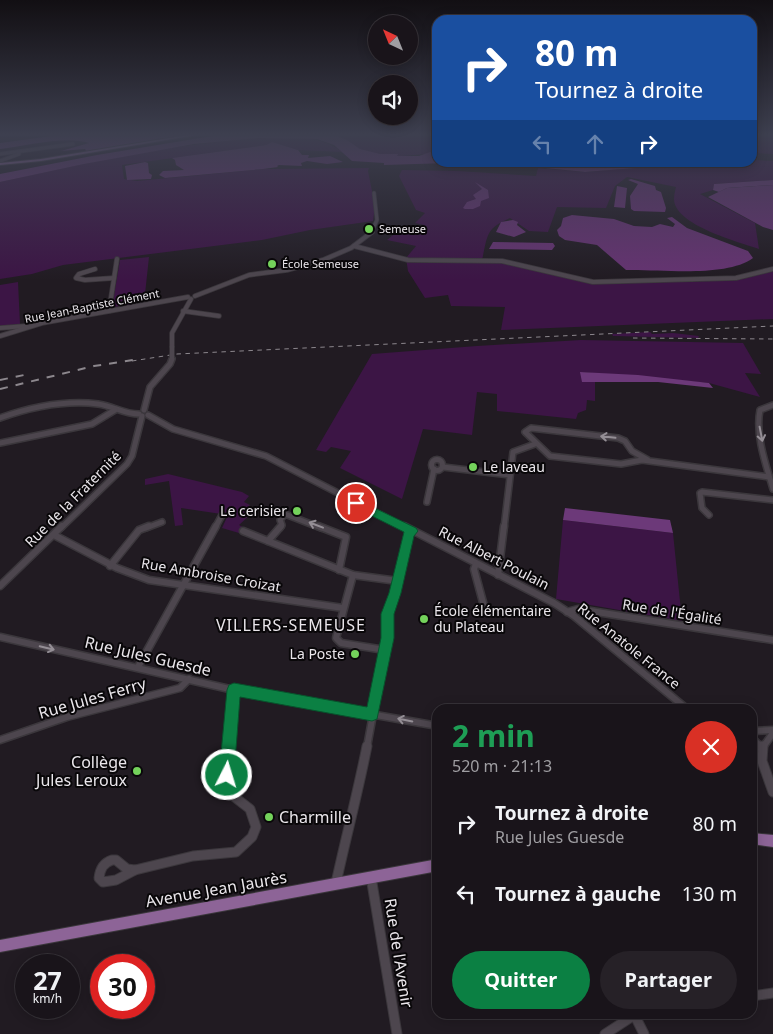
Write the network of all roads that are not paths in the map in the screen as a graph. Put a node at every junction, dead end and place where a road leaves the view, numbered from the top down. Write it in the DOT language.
graph roads {
  1 [pos="374,193"];
  2 [pos="354,246"];
  3 [pos="118,259"];
  4 [pos="95,269"];
  5 [pos="773,269"];
  6 [pos="114,278"];
  7 [pos="192,297"];
  8 [pos="108,311"];
  9 [pos="184,311"];
  10 [pos="219,316"];
  11 [pos="27,327"];
  12 [pos="0,328"];
  13 [pos="0,336"];
  14 [pos="773,405"];
  15 [pos="116,410"];
  16 [pos="143,414"];
  17 [pos="0,418"];
  18 [pos="0,443"];
  19 [pos="535,444"];
  20 [pos="632,452"];
  21 [pos="648,460"];
  22 [pos="631,462"];
  23 [pos="510,475"];
  24 [pos="769,477"];
  25 [pos="773,489"];
  26 [pos="773,500"];
  27 [pos="427,502"];
  28 [pos="222,515"];
  29 [pos="708,515"];
  30 [pos="162,522"];
  31 [pos="242,531"];
  32 [pos="412,531"];
  33 [pos="54,534"];
  34 [pos="268,541"];
  35 [pos="476,564"];
  36 [pos="110,566"];
  37 [pos="339,570"];
  38 [pos="353,575"];
  39 [pos="498,575"];
  40 [pos="398,581"];
  41 [pos="0,586"];
  42 [pos="184,586"];
  43 [pos="554,603"];
  44 [pos="484,606"];
  45 [pos="344,608"];
  46 [pos="568,612"];
  47 [pos="0,637"];
  48 [pos="773,640"];
  49 [pos="385,650"];
  50 [pos="138,667"];
  51 [pos="189,679"];
  52 [pos="234,690"];
  53 [pos="681,704"];
  54 [pos="372,714"];
  55 [pos="432,725"];
  56 [pos="757,731"];
  57 [pos="773,732"];
  58 [pos="0,740"];
  59 [pos="757,743"];
  60 [pos="762,748"];
  61 [pos="773,792"];
  62 [pos="757,839"];
  63 [pos="773,841"];
  64 [pos="432,866"];
  65 [pos="135,870"];
  66 [pos="372,877"];
  67 [pos="336,883"];
  68 [pos="0,946"];
  69 [pos="773,993"];
  70 [pos="757,995"];
  71 [pos="628,1019"];
  72 [pos="637,1019"];
  73 [pos="397,1034"];
  74 [pos="605,1034"];
  75 [pos="644,1034"];
  1 -- 2 [label="street, Rue Jean-Baptiste Clément"];
  2 -- 5 [label="street"];
  2 -- 7 [label="street, Rue Jean-Baptiste Clément"];
  3 -- 6 [label="street"];
  4 -- 6 [label="street"];
  6 -- 8 [label="street"];
  7 -- 8 [label="street, Rue Jean-Baptiste Clément"];
  7 -- 9 [label="street, Rue de la Fraternité"];
  8 -- 11 [label="street, Rue Jean-Baptiste Clément"];
  9 -- 10 [label="street"];
  9 -- 16 [label="street, Rue de la Fraternité, bridge"];
  11 -- 12 [label="street"];
  11 -- 13 [label="street, Rue Jean-Baptiste Clément"];
  14 -- 24 [label="street, one-way"];
  15 -- 16 [label="street, Rue Albert Poulain"];
  15 -- 17 [label="street, Rue Albert Poulain"];
  15 -- 18 [label="street"];
  16 -- 32 [label="street, Rue Albert Poulain"];
  16 -- 33 [label="street, Rue de la Fraternité"];
  20 -- 19 [label="street, one-way"];
  19 -- 22 [label="street"];
  19 -- 23 [label="street"];
  20 -- 21 [label="street"];
  20 -- 22 [label="street"];
  21 -- 22 [label="street"];
  21 -- 24 [label="street"];
  23 -- 27 [label="street"];
  23 -- 39 [label="street"];
  24 -- 25 [label="street"];
  26 -- 29 [label="street"];
  28 -- 42 [label="street"];
  30 -- 36 [label="street"];
  31 -- 34 [label="street"];
  32 -- 35 [label="street, Rue Albert Poulain"];
  32 -- 40 [label="street"];
  33 -- 36 [label="street, Rue Ambroise Croizat"];
  33 -- 41 [label="street, Rue de la Fraternité"];
  34 -- 37 [label="street"];
  37 -- 34 [label="street, one-way"];
  35 -- 39 [label="street, Rue Albert Poulain"];
  35 -- 44 [label="street"];
  36 -- 42 [label="street, Rue Ambroise Croizat"];
  37 -- 38 [label="street"];
  38 -- 40 [label="street"];
  38 -- 45 [label="street"];
  39 -- 43 [label="street, Rue Albert Poulain"];
  40 -- 49 [label="street"];
  42 -- 45 [label="street, Rue Ambroise Croizat"];
  42 -- 50 [label="street"];
  43 -- 46 [label="street, Rue Anatole France"];
  45 -- 49 [label="street"];
  46 -- 48 [label="street, Rue de l'Égalité"];
  46 -- 53 [label="street, Rue Anatole France"];
  47 -- 50 [label="street, Rue Jules Guesde, one-way"];
  49 -- 54 [label="street"];
  50 -- 51 [label="street, Rue Jules Guesde"];
  51 -- 52 [label="street, Rue Jules Guesde"];
  51 -- 58 [label="street, Rue Jules Ferry"];
  52 -- 54 [label="street, Rue Jules Guesde"];
  52 -- 65 [label="street"];
  55 -- 54 [label="street, Rue Jules Guesde, one-way"];
  54 -- 67 [label="street"];
  56 -- 57 [label="street"];
  57 -- 60 [label="street"];
  59 -- 60 [label="street"];
  60 -- 61 [label="street"];
  62 -- 63 [label="main road"];
  64 -- 66 [label="main road, Avenue Jean Jaurès"];
  66 -- 67 [label="main road, Avenue Jean Jaurès"];
  66 -- 73 [label="street, Rue de l'Avenir"];
  67 -- 68 [label="main road, Avenue Jean Jaurès"];
  69 -- 70 [label="street"];
  71 -- 74 [label="street"];
  72 -- 75 [label="street"];
}
